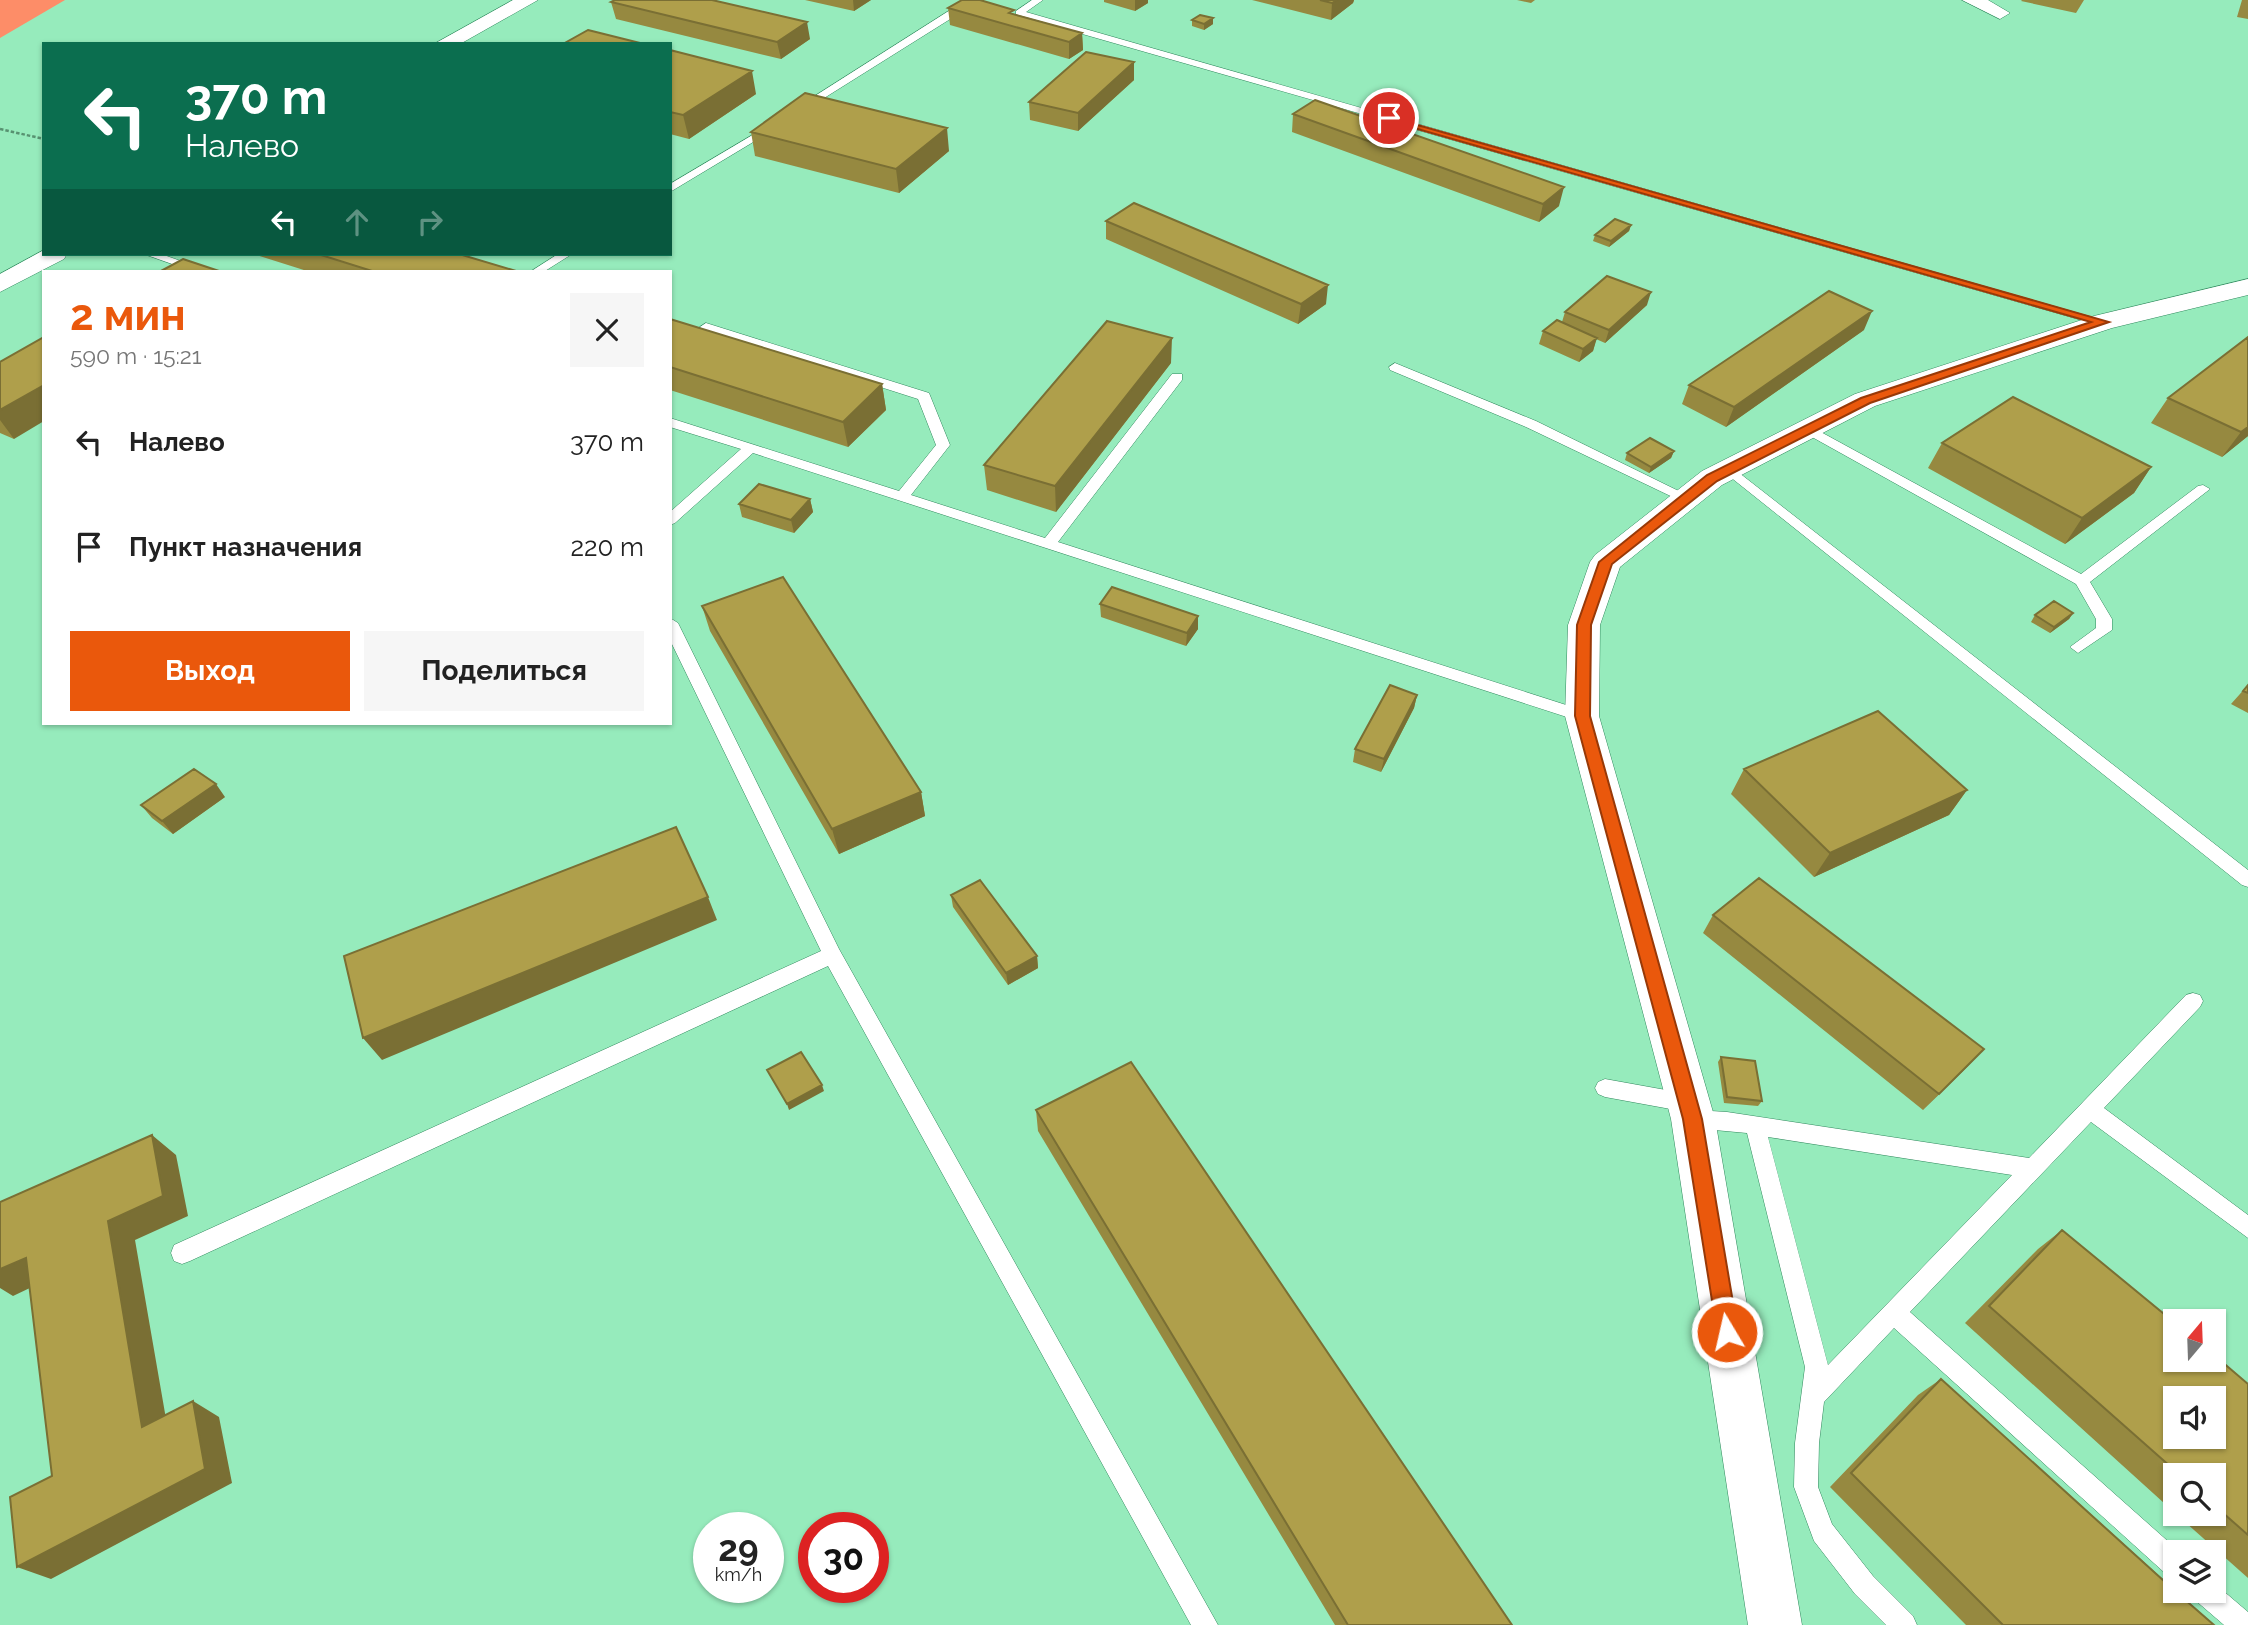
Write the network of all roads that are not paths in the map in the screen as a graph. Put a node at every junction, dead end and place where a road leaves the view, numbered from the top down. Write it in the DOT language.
graph roads {
  1 [pos="528,0"];
  2 [pos="971,0"];
  3 [pos="1038,0"];
  4 [pos="1972,0"];
  5 [pos="2000,13"];
  6 [pos="448,42"];
  7 [pos="672,188"];
  8 [pos="51,256"];
  9 [pos="156,256"];
  10 [pos="563,256"];
  11 [pos="199,270"];
  12 [pos="539,270"];
  13 [pos="0,284"];
  14 [pos="2248,287"];
  15 [pos="2103,322"];
  16 [pos="706,327"];
  17 [pos="1395,367"];
  18 [pos="1177,377"];
  19 [pos="672,423"];
  20 [pos="1808,429"];
  21 [pos="751,448"];
  22 [pos="1728,470"];
  23 [pos="2203,489"];
  24 [pos="902,496"];
  25 [pos="1686,498"];
  26 [pos="672,518"];
  27 [pos="1049,543"];
  28 [pos="2082,581"];
  29 [pos="672,627"];
  30 [pos="2078,647"];
  31 [pos="1583,716"];
  32 [pos="2248,880"];
  33 [pos="832,955"];
  34 [pos="2193,1001"];
  35 [pos="1605,1088"];
  36 [pos="2090,1109"];
  37 [pos="1691,1111"];
  38 [pos="1755,1126"];
  39 [pos="2032,1168"];
  40 [pos="2248,1228"];
  41 [pos="182,1253"];
  42 [pos="1894,1313"];
  43 [pos="1812,1398"];
  44 [pos="2163,1554"];
  45 [pos="2218,1603"];
  46 [pos="1205,1625"];
  47 [pos="1774,1625"];
  48 [pos="1904,1625"];
  49 [pos="2243,1625"];
  1 -- 6 [label="street"];
  2 -- 7 [label="lane"];
  3 -- 15 [label="lane"];
  4 -- 5 [label="street"];
  8 -- 13 [label="street"];
  9 -- 11 [label="lane"];
  10 -- 12 [label="lane"];
  14 -- 15 [label="street"];
  15 -- 20 [label="street"];
  16 -- 24 [label="lane"];
  17 -- 25 [label="lane"];
  18 -- 27 [label="lane"];
  19 -- 21 [label="lane"];
  20 -- 22 [label="street"];
  20 -- 28 [label="lane"];
  21 -- 24 [label="lane"];
  21 -- 26 [label="lane"];
  22 -- 25 [label="street"];
  22 -- 32 [label="lane"];
  23 -- 28 [label="lane"];
  24 -- 27 [label="lane"];
  25 -- 31 [label="street"];
  27 -- 31 [label="lane"];
  28 -- 30 [label="lane"];
  29 -- 33 [label="lane"];
  31 -- 37 [label="street"];
  33 -- 41 [label="lane"];
  33 -- 46 [label="lane"];
  34 -- 36 [label="lane"];
  35 -- 37 [label="lane"];
  36 -- 39 [label="lane"];
  36 -- 40 [label="lane"];
  37 -- 38 [label="lane"];
  37 -- 47 [label="street"];
  38 -- 39 [label="lane"];
  38 -- 43 [label="lane"];
  39 -- 42 [label="lane"];
  42 -- 43 [label="lane"];
  42 -- 44 [label="lane"];
  43 -- 48 [label="lane"];
  45 -- 49 [label="lane"];
}
